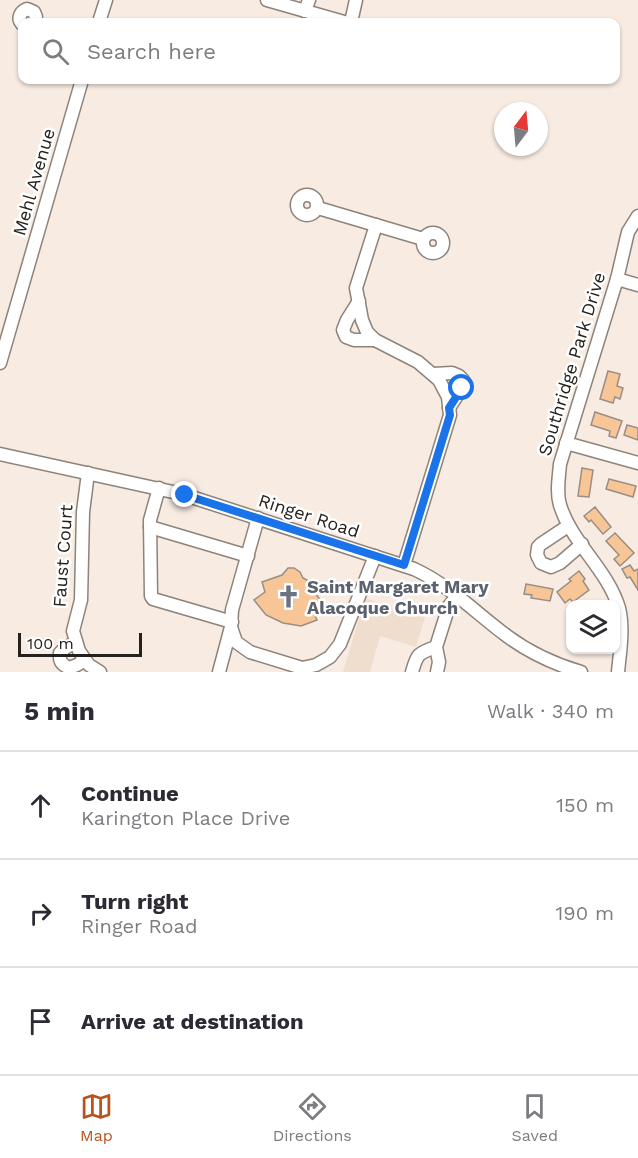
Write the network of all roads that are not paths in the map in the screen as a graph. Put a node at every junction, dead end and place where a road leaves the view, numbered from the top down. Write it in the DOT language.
graph roads {
  1 [pos="106,0"];
  2 [pos="267,0"];
  3 [pos="356,0"];
  4 [pos="32,5"];
  5 [pos="307,6"];
  6 [pos="20,18"];
  7 [pos="100,18"];
  8 [pos="335,18"];
  9 [pos="352,18"];
  10 [pos="81,84"];
  11 [pos="318,208"];
  12 [pos="638,216"];
  13 [pos="376,225"];
  14 [pos="423,239"];
  15 [pos="617,279"];
  16 [pos="638,285"];
  17 [pos="359,301"];
  18 [pos="375,340"];
  19 [pos="0,363"];
  20 [pos="433,374"];
  21 [pos="449,408"];
  22 [pos="566,444"];
  23 [pos="0,454"];
  24 [pos="638,463"];
  25 [pos="88,473"];
  26 [pos="159,488"];
  27 [pos="258,518"];
  28 [pos="150,526"];
  29 [pos="568,526"];
  30 [pos="582,544"];
  31 [pos="248,556"];
  32 [pos="375,556"];
  33 [pos="404,565"];
  34 [pos="457,596"];
  35 [pos="231,624"];
  36 [pos="76,642"];
  37 [pos="436,647"];
  38 [pos="271,659"];
  39 [pos="85,660"];
  40 [pos="559,669"];
  41 [pos="100,672"];
  42 [pos="219,672"];
  43 [pos="267,672"];
  44 [pos="412,672"];
  45 [pos="437,672"];
  46 [pos="581,672"];
  47 [pos="618,672"];
  1 -- 7 [label="street"];
  2 -- 5 [label="street"];
  3 -- 9 [label="street"];
  4 -- 6 [label="street"];
  5 -- 8 [label="street"];
  10 -- 19 [label="street, Mehl Avenue"];
  11 -- 13 [label="street"];
  12 -- 15 [label="street, Southridge Park Drive"];
  13 -- 14 [label="street"];
  13 -- 17 [label="street"];
  15 -- 16 [label="street"];
  15 -- 22 [label="street, Southridge Park Drive"];
  17 -- 18 [label="street"];
  17 -- 18 [label="street"];
  18 -- 20 [label="street"];
  20 -- 21 [label="street"];
  20 -- 21 [label="street"];
  21 -- 33 [label="street"];
  22 -- 24 [label="street"];
  22 -- 29 [label="street, Southridge Park Drive"];
  23 -- 25 [label="street, Ringer Road"];
  25 -- 26 [label="street, Ringer Road"];
  25 -- 36 [label="street, Faust Court"];
  26 -- 27 [label="street, Ringer Road"];
  26 -- 28 [label="street"];
  27 -- 31 [label="street"];
  27 -- 32 [label="street, Ringer Road"];
  28 -- 31 [label="street"];
  28 -- 35 [label="street"];
  29 -- 30 [label="street, Southridge Park Drive"];
  29 -- 30 [label="street"];
  30 -- 47 [label="street, Southridge Park Drive"];
  31 -- 35 [label="street"];
  32 -- 33 [label="street, Ringer Road"];
  32 -- 38 [label="street"];
  33 -- 34 [label="street, Ringer Road"];
  34 -- 37 [label="street"];
  34 -- 40 [label="street, Ringer Road"];
  35 -- 38 [label="street"];
  35 -- 42 [label="street"];
  36 -- 39 [label="street, Faust Court"];
  36 -- 39 [label="street"];
  37 -- 44 [label="street"];
  37 -- 45 [label="street"];
  38 -- 43 [label="street"];
  39 -- 41 [label="street, Faust Court"];
  40 -- 46 [label="street, Ringer Road"];
}
